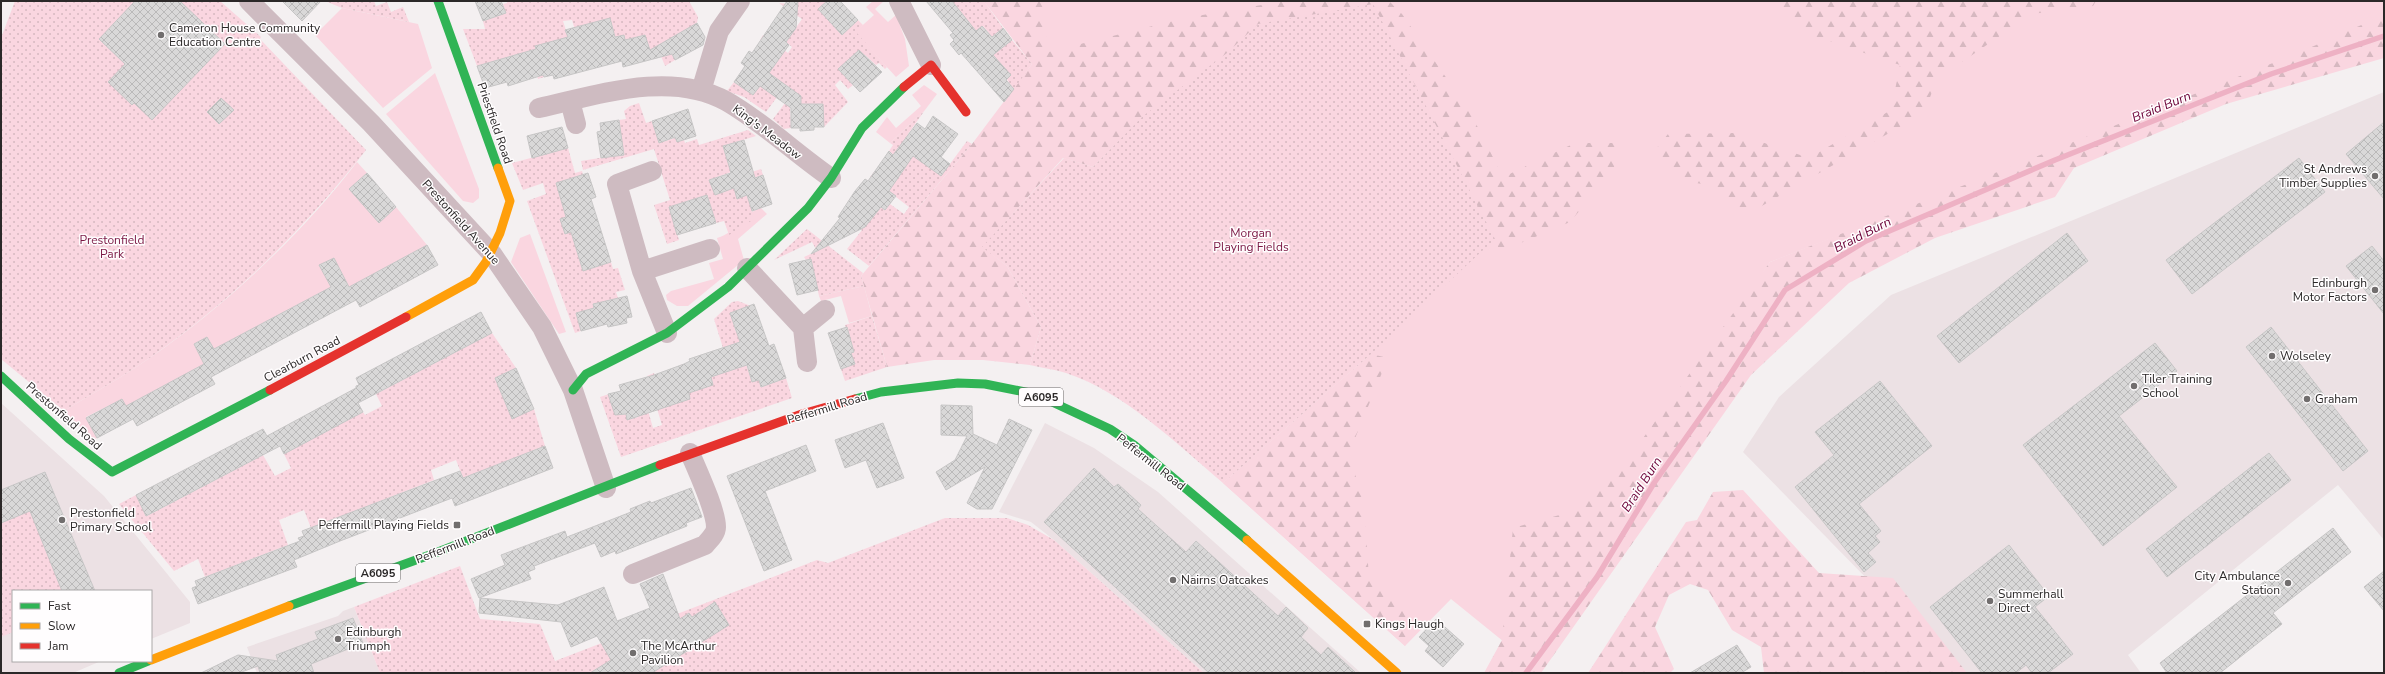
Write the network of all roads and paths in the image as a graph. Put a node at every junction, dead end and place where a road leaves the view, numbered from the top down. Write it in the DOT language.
graph roads {
  1 [pos="249,1"];
  2 [pos="438,1"];
  3 [pos="740,1"];
  4 [pos="899,1"];
  5 [pos="931,65"];
  6 [pos="700,91"];
  7 [pos="570,102"];
  8 [pos="539,108"];
  9 [pos="966,112"];
  10 [pos="576,124"];
  11 [pos="652,172"];
  12 [pos="831,178"];
  13 [pos="710,249"];
  14 [pos="492,254"];
  15 [pos="747,268"];
  16 [pos="642,271"];
  17 [pos="825,310"];
  18 [pos="803,328"];
  19 [pos="667,333"];
  20 [pos="807,362"];
  21 [pos="1,376"];
  22 [pos="573,390"];
  23 [pos="690,453"];
  24 [pos="112,472"];
  25 [pos="606,488"];
  26 [pos="633,574"];
  27 [pos="152,659"];
  28 [pos="145,662"];
  29 [pos="119,673"];
  30 [pos="1397,673"];
  1 -- 14 [label="street, Prestonfield Avenue"];
  2 -- 14 [label="main road, Priestfield Road"];
  3 -- 6 [label="street"];
  4 -- 5 [label="street"];
  5 -- 9 [label="main road"];
  5 -- 12 [label="main road"];
  6 -- 7 [label="street, King's Meadow"];
  6 -- 12 [label="street, King's Meadow"];
  7 -- 8 [label="street, King's Meadow"];
  7 -- 10 [label="street"];
  11 -- 16 [label="street"];
  12 -- 15 [label="main road"];
  13 -- 16 [label="street"];
  14 -- 22 [label="street, Prestonfield Avenue"];
  14 -- 24 [label="main road, Clearburn Road"];
  15 -- 18 [label="street"];
  15 -- 19 [label="main road"];
  16 -- 19 [label="street"];
  17 -- 18 [label="street"];
  18 -- 20 [label="street"];
  19 -- 22 [label="main road"];
  21 -- 24 [label="main road, Prestonfield Road"];
  22 -- 25 [label="street, Prestonfield Avenue"];
  23 -- 25 [label="main road, Peffermill Road / A6095"];
  23 -- 26 [label="street"];
  23 -- 30 [label="main road, Peffermill Road / A6095"];
  25 -- 27 [label="main road, Peffermill Road / A6095"];
  28 -- 29 [label="main road, Peffermill Road / A6095"];
}
